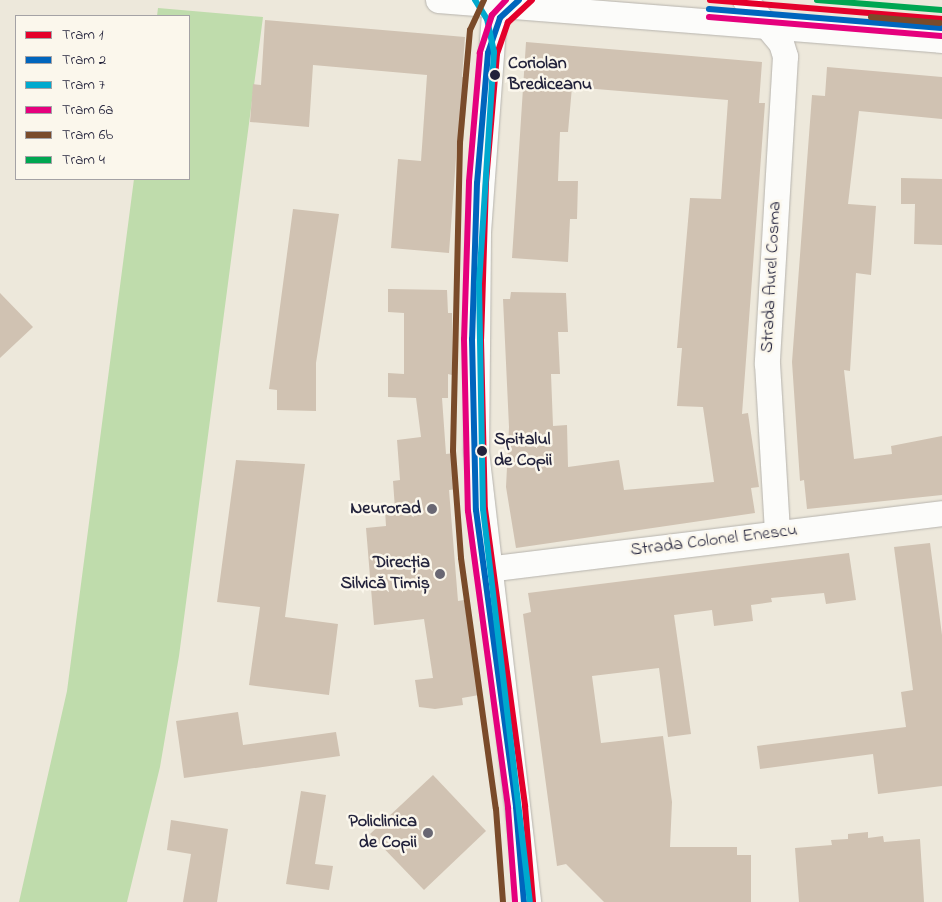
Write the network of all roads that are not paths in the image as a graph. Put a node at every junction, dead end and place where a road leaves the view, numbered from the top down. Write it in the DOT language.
graph roads {
  1 [pos="438,0"];
  2 [pos="745,0"];
  3 [pos="495,2"];
  4 [pos="768,27"];
  5 [pos="942,40"];
  6 [pos="942,513"];
  7 [pos="777,533"];
  8 [pos="487,570"];
  9 [pos="528,902"];
  1 -- 3 [label="street"];
  2 -- 4 [label="street, Strada Aurel Cosma"];
  3 -- 4 [label="street"];
  3 -- 8 [label="street"];
  4 -- 5 [label="street"];
  4 -- 7 [label="street, Strada Aurel Cosma"];
  6 -- 7 [label="street, Strada Colonel Enescu"];
  7 -- 8 [label="street, Strada Colonel Enescu"];
  8 -- 9 [label="street"];
}
